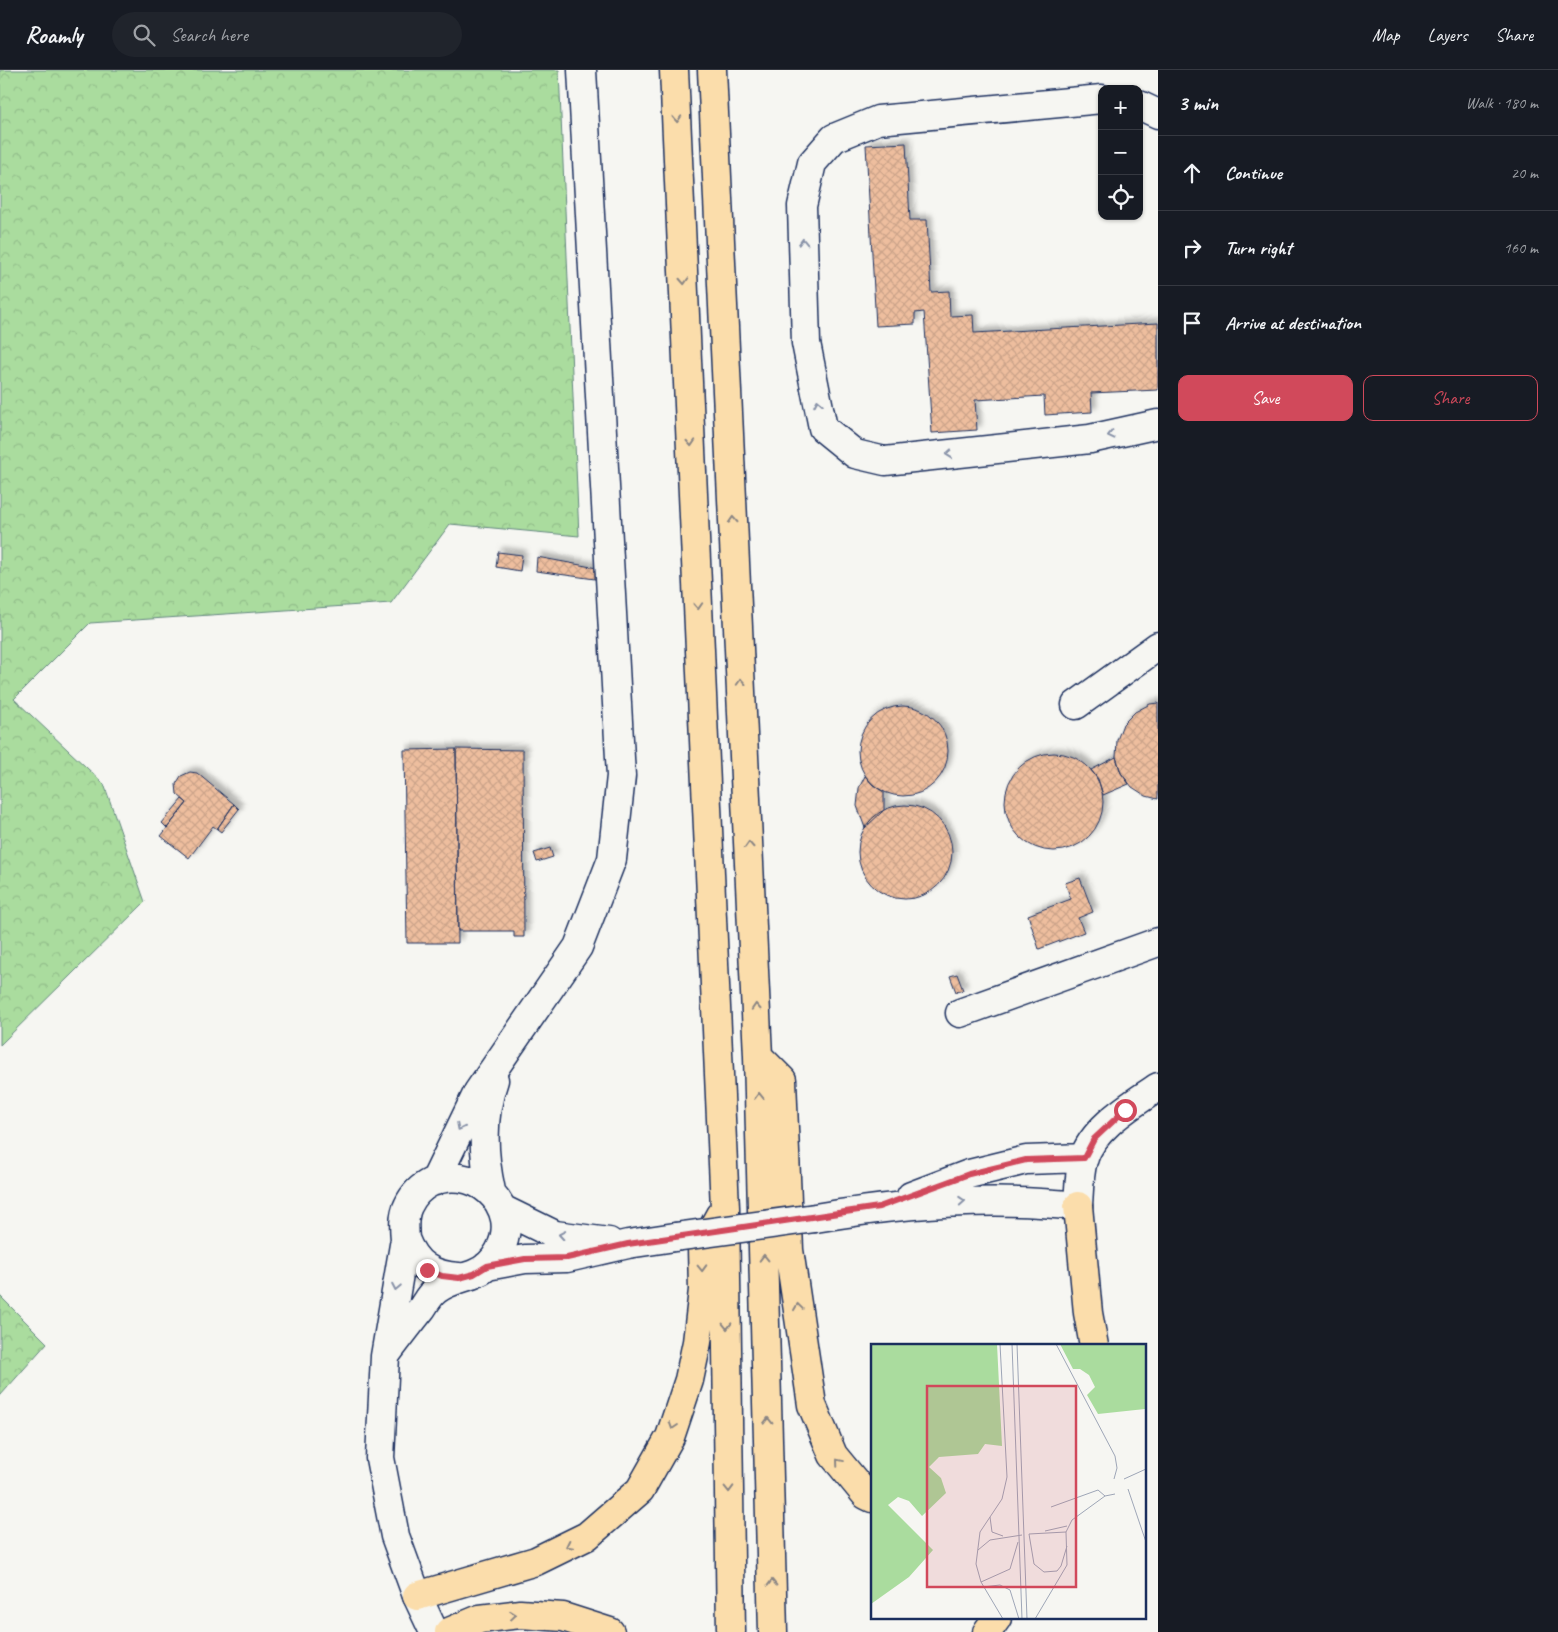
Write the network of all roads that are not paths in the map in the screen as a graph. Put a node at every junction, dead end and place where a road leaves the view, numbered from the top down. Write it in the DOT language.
graph roads {
  1 [pos="582,70"];
  2 [pos="674,70"];
  3 [pos="712,70"];
  4 [pos="1098,99"];
  5 [pos="1143,107"];
  6 [pos="1158,114"];
  7 [pos="1158,424"];
  8 [pos="1158,646"];
  9 [pos="1076,705"];
  10 [pos="1158,942"];
  11 [pos="960,1013"];
  12 [pos="503,1056"];
  13 [pos="758,1056"];
  14 [pos="1158,1087"];
  15 [pos="1084,1158"];
  16 [pos="435,1180"];
  17 [pos="496,1200"];
  18 [pos="1078,1206"];
  19 [pos="879,1207"];
  20 [pos="725,1208"];
  21 [pos="405,1240"];
  22 [pos="628,1244"];
  23 [pos="487,1266"];
  24 [pos="459,1278"];
  25 [pos="1088,1313"];
  26 [pos="1081,1344"];
  27 [pos="1094,1344"];
  28 [pos="385,1356"];
  29 [pos="871,1498"];
  30 [pos="417,1596"];
  31 [pos="996,1620"];
  32 [pos="434,1632"];
  33 [pos="449,1632"];
  34 [pos="610,1632"];
  35 [pos="731,1632"];
  36 [pos="773,1632"];
  37 [pos="987,1632"];
  1 -- 12 [label="street"];
  2 -- 20 [label="highway, one-way"];
  13 -- 3 [label="highway, one-way"];
  7 -- 4 [label="street, one-way"];
  5 -- 6 [label="street"];
  8 -- 9 [label="street"];
  10 -- 11 [label="street"];
  12 -- 16 [label="street, one-way"];
  12 -- 17 [label="street"];
  29 -- 13 [label="highway, one-way"];
  36 -- 13 [label="highway, one-way"];
  14 -- 15 [label="street"];
  15 -- 18 [label="street"];
  15 -- 19 [label="street"];
  16 -- 17 [label="street"];
  16 -- 21 [label="street"];
  22 -- 17 [label="street, one-way"];
  17 -- 23 [label="street"];
  19 -- 18 [label="street, one-way"];
  18 -- 25 [label="highway"];
  19 -- 22 [label="street, bridge"];
  20 -- 30 [label="highway, one-way"];
  20 -- 35 [label="highway, one-way"];
  21 -- 24 [label="street"];
  21 -- 28 [label="street, one-way"];
  22 -- 23 [label="street"];
  23 -- 24 [label="street"];
  24 -- 28 [label="street"];
  25 -- 26 [label="highway"];
  25 -- 27 [label="highway"];
  28 -- 30 [label="street"];
  30 -- 32 [label="street"];
  31 -- 37 [label="highway"];
  33 -- 34 [label="highway, one-way"];
}
